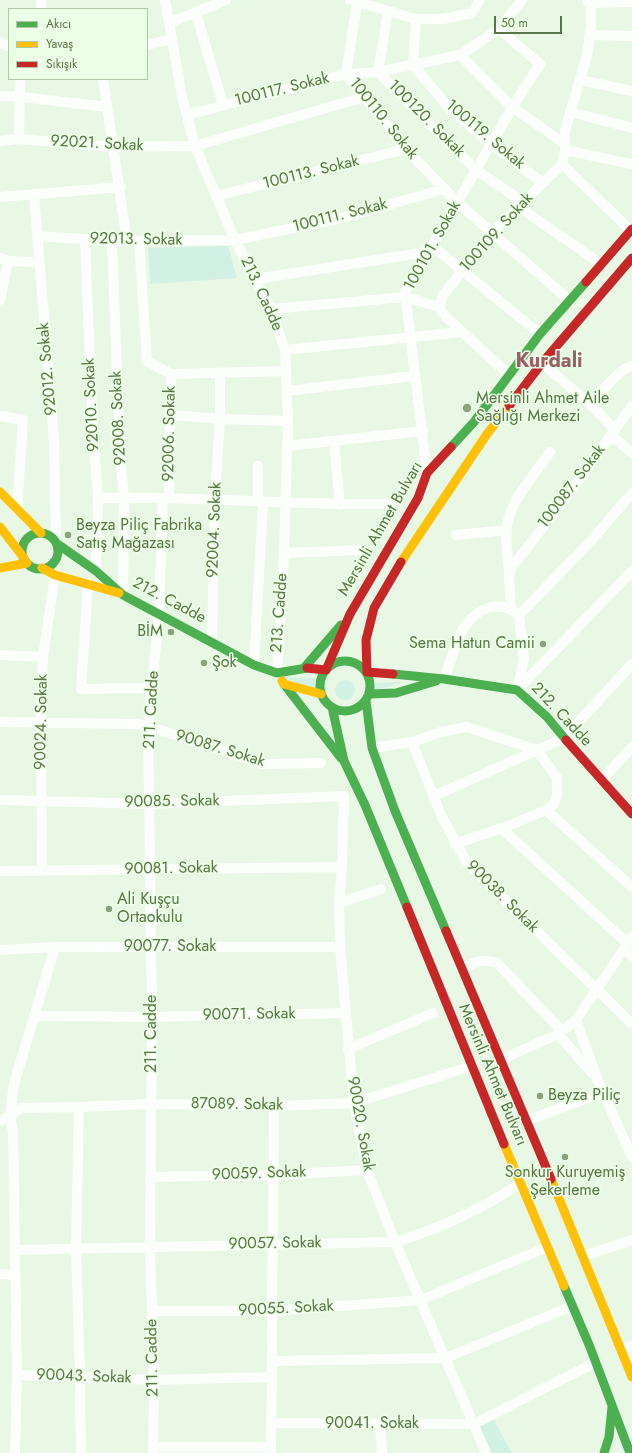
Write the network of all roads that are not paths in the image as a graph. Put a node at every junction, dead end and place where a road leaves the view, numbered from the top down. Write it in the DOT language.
graph roads {
  1 [pos="165,0"];
  2 [pos="226,0"];
  3 [pos="480,0"];
  4 [pos="522,0"];
  5 [pos="589,1"];
  6 [pos="354,2"];
  7 [pos="632,2"];
  8 [pos="196,12"];
  9 [pos="388,12"];
  10 [pos="416,19"];
  11 [pos="169,23"];
  12 [pos="499,29"];
  13 [pos="590,35"];
  14 [pos="632,36"];
  15 [pos="171,39"];
  16 [pos="148,45"];
  17 [pos="460,55"];
  18 [pos="413,65"];
  19 [pos="378,72"];
  20 [pos="346,74"];
  21 [pos="20,80"];
  22 [pos="104,80"];
  23 [pos="580,80"];
  24 [pos="632,91"];
  25 [pos="0,96"];
  26 [pos="364,96"];
  27 [pos="19,97"];
  28 [pos="223,105"];
  29 [pos="107,107"];
  30 [pos="512,107"];
  31 [pos="570,112"];
  32 [pos="187,115"];
  33 [pos="632,128"];
  34 [pos="18,139"];
  35 [pos="0,141"];
  36 [pos="491,144"];
  37 [pos="195,146"];
  38 [pos="113,147"];
  39 [pos="565,147"];
  40 [pos="406,149"];
  41 [pos="562,164"];
  42 [pos="632,164"];
  43 [pos="476,170"];
  44 [pos="543,183"];
  45 [pos="120,187"];
  46 [pos="444,189"];
  47 [pos="34,195"];
  48 [pos="216,196"];
  49 [pos="0,197"];
  50 [pos="457,202"];
  51 [pos="521,204"];
  52 [pos="631,230"];
  53 [pos="494,232"];
  54 [pos="37,236"];
  55 [pos="85,239"];
  56 [pos="235,240"];
  57 [pos="112,241"];
  58 [pos="127,241"];
  59 [pos="139,241"];
  60 [pos="429,249"];
  61 [pos="632,258"];
  62 [pos="4,260"];
  63 [pos="40,262"];
  64 [pos="601,264"];
  65 [pos="462,272"];
  66 [pos="256,279"];
  67 [pos="406,297"];
  68 [pos="0,300"];
  69 [pos="570,300"];
  70 [pos="439,307"];
  71 [pos="271,309"];
  72 [pos="462,332"];
  73 [pos="540,334"];
  74 [pos="410,338"];
  75 [pos="285,350"];
  76 [pos="542,363"];
  77 [pos="632,366"];
  78 [pos="286,371"];
  79 [pos="220,373"];
  80 [pos="171,374"];
  81 [pos="509,375"];
  82 [pos="414,376"];
  83 [pos="287,391"];
  84 [pos="590,404"];
  85 [pos="632,406"];
  86 [pos="170,415"];
  87 [pos="0,416"];
  88 [pos="220,419"];
  89 [pos="288,421"];
  90 [pos="423,431"];
  91 [pos="613,432"];
  92 [pos="334,442"];
  93 [pos="286,446"];
  94 [pos="550,452"];
  95 [pos="632,453"];
  96 [pos="258,466"];
  97 [pos="427,473"];
  98 [pos="0,492"];
  99 [pos="632,493"];
  100 [pos="124,497"];
  101 [pos="166,497"];
  102 [pos="98,498"];
  103 [pos="215,499"];
  104 [pos="260,501"];
  105 [pos="285,503"];
  106 [pos="340,504"];
  107 [pos="392,504"];
  108 [pos="17,509"];
  109 [pos="0,527"];
  110 [pos="507,530"];
  111 [pos="41,533"];
  112 [pos="456,535"];
  113 [pos="56,543"];
  114 [pos="361,550"];
  115 [pos="284,553"];
  116 [pos="27,563"];
  117 [pos="0,568"];
  118 [pos="42,568"];
  119 [pos="511,571"];
  120 [pos="632,571"];
  121 [pos="96,572"];
  122 [pos="55,575"];
  123 [pos="88,584"];
  124 [pos="123,595"];
  125 [pos="511,609"];
  126 [pos="350,614"];
  127 [pos="159,615"];
  128 [pos="519,615"];
  129 [pos="212,641"];
  130 [pos="0,655"];
  131 [pos="43,657"];
  132 [pos="632,664"];
  133 [pos="254,665"];
  134 [pos="304,668"];
  135 [pos="326,670"];
  136 [pos="367,672"];
  137 [pos="276,673"];
  138 [pos="444,679"];
  139 [pos="284,684"];
  140 [pos="152,688"];
  141 [pos="517,690"];
  142 [pos="321,694"];
  143 [pos="368,698"];
  144 [pos="332,707"];
  145 [pos="0,722"];
  146 [pos="41,722"];
  147 [pos="148,726"];
  148 [pos="564,738"];
  149 [pos="412,742"];
  150 [pos="632,747"];
  151 [pos="372,748"];
  152 [pos="537,750"];
  153 [pos="344,761"];
  154 [pos="321,763"];
  155 [pos="601,781"];
  156 [pos="344,796"];
  157 [pos="434,796"];
  158 [pos="0,800"];
  159 [pos="41,801"];
  160 [pos="150,804"];
  161 [pos="546,810"];
  162 [pos="632,814"];
  163 [pos="501,828"];
  164 [pos="455,844"];
  165 [pos="342,867"];
  166 [pos="151,869"];
  167 [pos="0,871"];
  168 [pos="42,871"];
  169 [pos="632,887"];
  170 [pos="380,889"];
  171 [pos="339,903"];
  172 [pos="628,943"];
  173 [pos="340,947"];
  174 [pos="55,948"];
  175 [pos="151,948"];
  176 [pos="0,950"];
  177 [pos="632,956"];
  178 [pos="461,969"];
  179 [pos="596,988"];
  180 [pos="345,1013"];
  181 [pos="433,1013"];
  182 [pos="34,1016"];
  183 [pos="152,1017"];
  184 [pos="576,1020"];
  185 [pos="632,1024"];
  186 [pos="560,1032"];
  187 [pos="348,1049"];
  188 [pos="500,1060"];
  189 [pos="472,1066"];
  190 [pos="598,1081"];
  191 [pos="604,1092"];
  192 [pos="354,1103"];
  193 [pos="152,1104"];
  194 [pos="274,1106"];
  195 [pos="79,1107"];
  196 [pos="10,1115"];
  197 [pos="0,1121"];
  198 [pos="526,1121"];
  199 [pos="632,1157"];
  200 [pos="367,1170"];
  201 [pos="273,1174"];
  202 [pos="150,1177"];
  203 [pos="521,1183"];
  204 [pos="632,1240"];
  205 [pos="396,1242"];
  206 [pos="273,1244"];
  207 [pos="150,1246"];
  208 [pos="547,1247"];
  209 [pos="76,1249"];
  210 [pos="15,1250"];
  211 [pos="583,1256"];
  212 [pos="0,1274"];
  213 [pos="15,1275"];
  214 [pos="421,1300"];
  215 [pos="572,1306"];
  216 [pos="272,1311"];
  217 [pos="152,1312"];
  218 [pos="632,1346"];
  219 [pos="620,1350"];
  220 [pos="446,1358"];
  221 [pos="272,1361"];
  222 [pos="596,1362"];
  223 [pos="17,1374"];
  224 [pos="80,1377"];
  225 [pos="272,1377"];
  226 [pos="632,1377"];
  227 [pos="154,1380"];
  228 [pos="612,1403"];
  229 [pos="271,1423"];
  230 [pos="380,1424"];
  231 [pos="474,1424"];
  232 [pos="153,1450"];
  233 [pos="271,1450"];
  234 [pos="15,1453"];
  235 [pos="81,1453"];
  236 [pos="382,1453"];
  237 [pos="486,1453"];
  238 [pos="604,1453"];
  239 [pos="630,1453"];
  1 -- 11 [label="street, 213. Cadde"];
  2 -- 8 [label="street"];
  3 -- 10 [label="street, 100110. Sokak"];
  4 -- 12 [label="street, 100117. Sokak"];
  5 -- 7 [label="street"];
  5 -- 13 [label="street"];
  6 -- 9 [label="street, 100110. Sokak"];
  6 -- 20 [label="street, 100110. Sokak"];
  8 -- 11 [label="street"];
  8 -- 28 [label="street"];
  9 -- 10 [label="street, 100110. Sokak"];
  9 -- 19 [label="street, 100120. Sokak"];
  10 -- 18 [label="street"];
  11 -- 15 [label="street, 213. Cadde"];
  12 -- 17 [label="street, 100117. Sokak"];
  12 -- 30 [label="street, 100101. Sokak"];
  13 -- 14 [label="street"];
  13 -- 23 [label="street"];
  15 -- 16 [label="street"];
  15 -- 32 [label="street, 213. Cadde"];
  17 -- 18 [label="street, 100117. Sokak"];
  17 -- 30 [label="street"];
  18 -- 19 [label="street, 100117. Sokak"];
  18 -- 36 [label="street, 100119. Sokak"];
  19 -- 20 [label="street, 100117. Sokak"];
  19 -- 43 [label="street, 100120. Sokak"];
  20 -- 26 [label="street, 100110. Sokak"];
  20 -- 28 [label="street, 100117. Sokak"];
  21 -- 27 [label="street"];
  22 -- 29 [label="street"];
  23 -- 24 [label="street"];
  23 -- 31 [label="street"];
  25 -- 27 [label="street"];
  26 -- 37 [label="street, 92021. Sokak"];
  26 -- 40 [label="street, 100110. Sokak"];
  27 -- 29 [label="street"];
  27 -- 34 [label="street"];
  28 -- 32 [label="street, 100117. Sokak"];
  29 -- 38 [label="street"];
  30 -- 36 [label="street, 100101. Sokak"];
  30 -- 39 [label="street"];
  31 -- 33 [label="street"];
  31 -- 39 [label="street"];
  32 -- 37 [label="street, 213. Cadde"];
  34 -- 35 [label="street, 92021. Sokak"];
  34 -- 38 [label="street, 92021. Sokak"];
  36 -- 43 [label="street, 100101. Sokak"];
  36 -- 44 [label="street, 100119. Sokak"];
  37 -- 38 [label="street, 92021. Sokak"];
  37 -- 48 [label="street, 213. Cadde"];
  38 -- 45 [label="street"];
  39 -- 41 [label="street"];
  39 -- 42 [label="street"];
  40 -- 46 [label="street, 100110. Sokak"];
  40 -- 48 [label="street, 100113. Sokak"];
  41 -- 44 [label="street, 100109. Sokak"];
  41 -- 52 [label="street"];
  43 -- 50 [label="street, 100101. Sokak"];
  43 -- 51 [label="street, 100120. Sokak"];
  44 -- 51 [label="street, 100109. Sokak"];
  45 -- 47 [label="street"];
  45 -- 58 [label="street"];
  46 -- 50 [label="street, 100110. Sokak"];
  46 -- 56 [label="street, 100111. Sokak"];
  47 -- 49 [label="street"];
  47 -- 54 [label="street, 92012. Sokak"];
  48 -- 56 [label="street, 213. Cadde"];
  50 -- 53 [label="street, 100110. Sokak"];
  50 -- 60 [label="street, 100101. Sokak"];
  51 -- 53 [label="street, 100109. Sokak"];
  51 -- 64 [label="street, 100120. Sokak"];
  52 -- 64 [label="main road, Mersinli Ahmet Bulvarı"];
  53 -- 65 [label="street, 100109. Sokak"];
  53 -- 69 [label="street, 100110. Sokak"];
  54 -- 55 [label="street, 92013. Sokak"];
  54 -- 63 [label="street, 92012. Sokak"];
  55 -- 57 [label="street, 92013. Sokak"];
  55 -- 102 [label="street, 92010. Sokak"];
  56 -- 59 [label="street, 92013. Sokak"];
  56 -- 66 [label="street, 213. Cadde"];
  57 -- 58 [label="street, 92013. Sokak"];
  57 -- 100 [label="street, 92008. Sokak"];
  58 -- 59 [label="street, 92013. Sokak"];
  59 -- 80 [label="street, 92006. Sokak"];
  60 -- 65 [label="street"];
  60 -- 66 [label="street"];
  60 -- 67 [label="street, 100101. Sokak"];
  61 -- 76 [label="main road, Mersinli Ahmet Bulvarı"];
  62 -- 63 [label="street"];
  62 -- 68 [label="street"];
  63 -- 113 [label="street, 92012. Sokak"];
  64 -- 69 [label="main road, Mersinli Ahmet Bulvarı"];
  65 -- 70 [label="street, 100109. Sokak"];
  65 -- 73 [label="street"];
  66 -- 71 [label="street, 213. Cadde"];
  67 -- 70 [label="street"];
  67 -- 71 [label="street"];
  67 -- 74 [label="street, 100101. Sokak"];
  69 -- 73 [label="main road, Mersinli Ahmet Bulvarı"];
  70 -- 72 [label="street"];
  71 -- 75 [label="street, 213. Cadde"];
  72 -- 74 [label="street"];
  72 -- 81 [label="street"];
  73 -- 81 [label="main road, Mersinli Ahmet Bulvarı"];
  74 -- 75 [label="street"];
  74 -- 82 [label="street, 100101. Sokak"];
  75 -- 78 [label="street, 213. Cadde"];
  76 -- 84 [label="street"];
  76 -- 136 [label="main road, Mersinli Ahmet Bulvarı"];
  77 -- 84 [label="street"];
  78 -- 79 [label="street"];
  78 -- 83 [label="street, 213. Cadde"];
  79 -- 80 [label="street"];
  79 -- 88 [label="street, 92004. Sokak"];
  80 -- 86 [label="street, 92006. Sokak"];
  81 -- 97 [label="main road, Mersinli Ahmet Bulvarı"];
  82 -- 83 [label="street"];
  82 -- 90 [label="street, 100101. Sokak"];
  83 -- 89 [label="street, 213. Cadde"];
  84 -- 91 [label="street"];
  85 -- 91 [label="street, 100087. Sokak"];
  86 -- 88 [label="street"];
  86 -- 101 [label="street, 92006. Sokak"];
  87 -- 108 [label="street"];
  88 -- 89 [label="street"];
  88 -- 103 [label="street, 92004. Sokak"];
  89 -- 93 [label="street, 213. Cadde"];
  90 -- 92 [label="street"];
  90 -- 97 [label="street, 100101. Sokak"];
  91 -- 95 [label="street"];
  91 -- 119 [label="street, 100087. Sokak"];
  92 -- 93 [label="street"];
  92 -- 106 [label="street"];
  93 -- 105 [label="street, 213. Cadde"];
  94 -- 110 [label="street"];
  96 -- 104 [label="street"];
  97 -- 126 [label="main road, Mersinli Ahmet Bulvarı"];
  98 -- 108 [label="main road"];
  99 -- 128 [label="street"];
  100 -- 101 [label="street"];
  100 -- 102 [label="street"];
  100 -- 124 [label="street, 92008. Sokak"];
  101 -- 103 [label="street"];
  101 -- 127 [label="street, 92006. Sokak"];
  102 -- 121 [label="street, 92010. Sokak"];
  103 -- 104 [label="street"];
  103 -- 129 [label="street, 92004. Sokak"];
  104 -- 105 [label="street"];
  104 -- 133 [label="street"];
  105 -- 106 [label="street"];
  105 -- 115 [label="street, 213. Cadde"];
  106 -- 107 [label="street"];
  108 -- 111 [label="main road"];
  109 -- 116 [label="main road"];
  110 -- 112 [label="street"];
  110 -- 119 [label="street"];
  111 -- 113 [label="main road"];
  111 -- 116 [label="main road"];
  113 -- 118 [label="main road"];
  113 -- 121 [label="main road, 212. Cadde"];
  114 -- 115 [label="street"];
  115 -- 137 [label="street, 213. Cadde"];
  116 -- 117 [label="main road"];
  116 -- 118 [label="main road"];
  118 -- 122 [label="main road"];
  119 -- 125 [label="street"];
  120 -- 141 [label="street"];
  121 -- 124 [label="main road, 212. Cadde"];
  122 -- 123 [label="main road"];
  122 -- 131 [label="street, 90024. Sokak"];
  123 -- 124 [label="main road"];
  123 -- 140 [label="street"];
  124 -- 127 [label="main road, 212. Cadde"];
  125 -- 128 [label="street"];
  125 -- 138 [label="street"];
  126 -- 134 [label="main road"];
  126 -- 135 [label="main road, Mersinli Ahmet Bulvarı"];
  127 -- 129 [label="main road, 212. Cadde"];
  127 -- 140 [label="street, 211. Cadde"];
  128 -- 141 [label="street"];
  129 -- 133 [label="main road, 212. Cadde"];
  130 -- 131 [label="street"];
  131 -- 146 [label="street, 90024. Sokak"];
  132 -- 148 [label="street"];
  133 -- 137 [label="main road, 212. Cadde"];
  134 -- 135 [label="main road"];
  134 -- 137 [label="main road"];
  135 -- 136 [label="main road"];
  135 -- 142 [label="main road"];
  136 -- 138 [label="main road, 212. Cadde"];
  136 -- 143 [label="main road"];
  137 -- 139 [label="main road"];
  138 -- 141 [label="main road, 212. Cadde"];
  138 -- 143 [label="main road"];
  139 -- 142 [label="main road"];
  139 -- 153 [label="main road"];
  140 -- 147 [label="street, 211. Cadde"];
  141 -- 148 [label="main road, 212. Cadde"];
  142 -- 144 [label="main road"];
  143 -- 144 [label="main road"];
  143 -- 151 [label="main road, Mersinli Ahmet Bulvarı"];
  144 -- 153 [label="main road, Mersinli Ahmet Bulvarı"];
  145 -- 146 [label="street, 90087. Sokak"];
  146 -- 147 [label="street, 90087. Sokak"];
  146 -- 159 [label="street, 90024. Sokak"];
  147 -- 154 [label="street, 90087. Sokak"];
  147 -- 160 [label="street, 211. Cadde"];
  148 -- 152 [label="street"];
  148 -- 155 [label="main road, 212. Cadde"];
  149 -- 151 [label="street"];
  149 -- 152 [label="street"];
  149 -- 157 [label="street, 90038. Sokak"];
  150 -- 155 [label="street"];
  151 -- 178 [label="main road, Mersinli Ahmet Bulvarı"];
  152 -- 157 [label="street"];
  152 -- 161 [label="street"];
  153 -- 189 [label="main road, Mersinli Ahmet Bulvarı"];
  155 -- 162 [label="main road, 212. Cadde"];
  156 -- 160 [label="street, 90085. Sokak"];
  156 -- 165 [label="street, 90020. Sokak"];
  157 -- 164 [label="street, 90038. Sokak"];
  158 -- 159 [label="street, 90085. Sokak"];
  159 -- 160 [label="street, 90085. Sokak"];
  159 -- 168 [label="street, 90024. Sokak"];
  160 -- 166 [label="street, 211. Cadde"];
  161 -- 163 [label="street"];
  161 -- 169 [label="street"];
  163 -- 164 [label="street"];
  163 -- 172 [label="street"];
  164 -- 179 [label="street, 90038. Sokak"];
  165 -- 166 [label="street, 90081. Sokak"];
  165 -- 171 [label="street, 90020. Sokak"];
  166 -- 168 [label="street, 90081. Sokak"];
  166 -- 175 [label="street, 211. Cadde"];
  167 -- 168 [label="street, 90081. Sokak"];
  170 -- 171 [label="street"];
  171 -- 173 [label="street, 90020. Sokak"];
  172 -- 177 [label="street"];
  172 -- 179 [label="street"];
  173 -- 175 [label="street, 90077. Sokak"];
  173 -- 180 [label="street, 90020. Sokak"];
  174 -- 175 [label="street, 90077. Sokak"];
  174 -- 176 [label="street, 90077. Sokak"];
  174 -- 182 [label="street"];
  175 -- 183 [label="street, 211. Cadde"];
  178 -- 186 [label="street"];
  178 -- 188 [label="main road, Mersinli Ahmet Bulvarı"];
  179 -- 184 [label="street"];
  179 -- 185 [label="street, 90038. Sokak"];
  180 -- 183 [label="street, 90071. Sokak"];
  180 -- 187 [label="street, 90020. Sokak"];
  181 -- 187 [label="street"];
  182 -- 183 [label="street, 90071. Sokak"];
  182 -- 196 [label="street"];
  183 -- 193 [label="street, 211. Cadde"];
  184 -- 186 [label="street"];
  184 -- 190 [label="street"];
  186 -- 188 [label="street"];
  186 -- 190 [label="street"];
  187 -- 192 [label="street, 90020. Sokak"];
  188 -- 198 [label="main road, Mersinli Ahmet Bulvarı"];
  189 -- 192 [label="street, 87089. Sokak"];
  189 -- 203 [label="main road, Mersinli Ahmet Bulvarı"];
  190 -- 191 [label="street"];
  191 -- 198 [label="street"];
  191 -- 199 [label="street"];
  192 -- 194 [label="street, 87089. Sokak"];
  192 -- 200 [label="street, 90020. Sokak"];
  193 -- 194 [label="street, 87089. Sokak"];
  193 -- 195 [label="street, 87089. Sokak"];
  193 -- 202 [label="street, 211. Cadde"];
  194 -- 201 [label="street"];
  195 -- 196 [label="street, 87089. Sokak"];
  195 -- 209 [label="street"];
  196 -- 197 [label="street, 87089. Sokak"];
  196 -- 210 [label="street"];
  198 -- 211 [label="main road, Mersinli Ahmet Bulvarı"];
  200 -- 201 [label="street, 90059. Sokak"];
  200 -- 205 [label="street, 90020. Sokak"];
  201 -- 202 [label="street, 90059. Sokak"];
  201 -- 206 [label="street"];
  202 -- 207 [label="street, 211. Cadde"];
  203 -- 205 [label="street, 90057. Sokak"];
  203 -- 208 [label="main road, Mersinli Ahmet Bulvarı"];
  204 -- 211 [label="street"];
  205 -- 206 [label="street, 90057. Sokak"];
  205 -- 214 [label="street, 90020. Sokak"];
  206 -- 207 [label="street, 90057. Sokak"];
  206 -- 216 [label="street"];
  207 -- 209 [label="street, 90057. Sokak"];
  207 -- 217 [label="street, 211. Cadde"];
  208 -- 214 [label="street, 90055. Sokak"];
  208 -- 215 [label="main road, Mersinli Ahmet Bulvarı"];
  209 -- 210 [label="street, 90057. Sokak"];
  209 -- 224 [label="street"];
  210 -- 213 [label="street"];
  211 -- 219 [label="main road, Mersinli Ahmet Bulvarı"];
  212 -- 213 [label="street"];
  213 -- 223 [label="street"];
  214 -- 216 [label="street, 90055. Sokak"];
  214 -- 220 [label="street, 90020. Sokak"];
  215 -- 220 [label="street"];
  215 -- 222 [label="main road, Mersinli Ahmet Bulvarı"];
  216 -- 217 [label="street, 90055. Sokak"];
  216 -- 221 [label="street"];
  217 -- 227 [label="street, 211. Cadde"];
  218 -- 219 [label="street"];
  219 -- 226 [label="main road, Mersinli Ahmet Bulvarı"];
  220 -- 221 [label="street"];
  220 -- 231 [label="street, 90020. Sokak"];
  221 -- 225 [label="street"];
  222 -- 228 [label="main road, Mersinli Ahmet Bulvarı"];
  222 -- 231 [label="street"];
  223 -- 224 [label="street, 90043. Sokak"];
  223 -- 234 [label="street"];
  224 -- 227 [label="street, 90043. Sokak"];
  224 -- 235 [label="street"];
  225 -- 227 [label="street, 90043. Sokak"];
  225 -- 229 [label="street"];
  227 -- 232 [label="street, 211. Cadde"];
  228 -- 238 [label="main road"];
  228 -- 239 [label="main road, Mersinli Ahmet Bulvarı"];
  229 -- 230 [label="street, 90041. Sokak"];
  229 -- 233 [label="street"];
  230 -- 231 [label="street, 90041. Sokak"];
  230 -- 236 [label="street"];
  231 -- 237 [label="street, 90020. Sokak"];
  232 -- 233 [label="street"];
}
